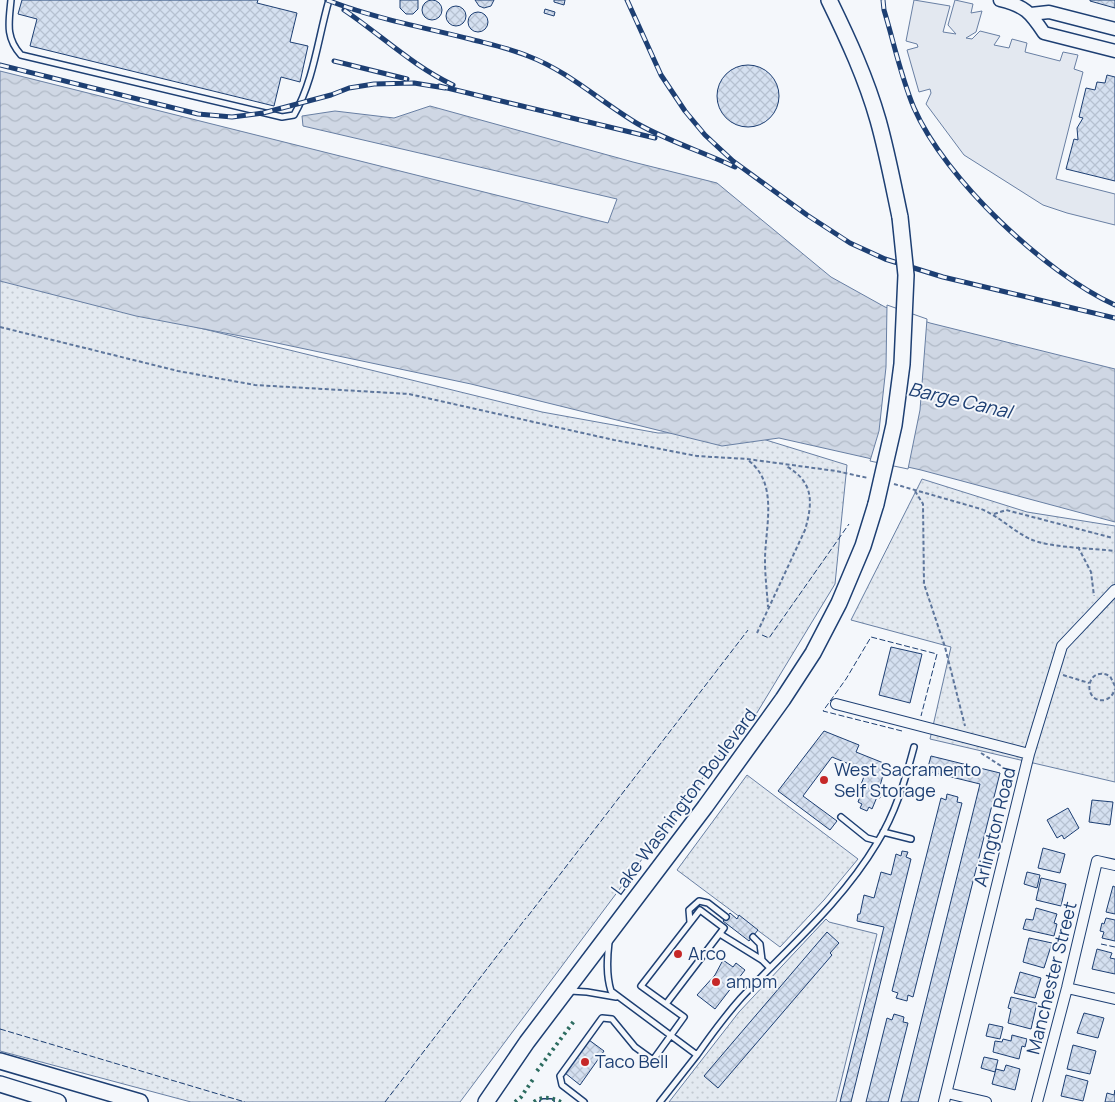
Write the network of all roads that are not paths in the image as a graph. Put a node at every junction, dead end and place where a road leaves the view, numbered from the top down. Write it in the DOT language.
graph roads {
  1 [pos="11,0"];
  2 [pos="329,0"];
  3 [pos="829,0"];
  4 [pos="1000,0"];
  5 [pos="1038,0"];
  6 [pos="1031,14"];
  7 [pos="1115,29"];
  8 [pos="1115,51"];
  9 [pos="1115,590"];
  10 [pos="836,704"];
  11 [pos="914,747"];
  12 [pos="1029,754"];
  13 [pos="841,817"];
  14 [pos="883,832"];
  15 [pos="911,839"];
  16 [pos="878,841"];
  17 [pos="1115,866"];
  18 [pos="726,917"];
  19 [pos="690,922"];
  20 [pos="611,929"];
  21 [pos="720,934"];
  22 [pos="753,937"];
  23 [pos="762,960"];
  24 [pos="770,968"];
  25 [pos="1067,988"];
  26 [pos="564,991"];
  27 [pos="617,997"];
  28 [pos="1115,999"];
  29 [pos="666,1004"];
  30 [pos="670,1036"];
  31 [pos="697,1055"];
  32 [pos="0,1061"];
  33 [pos="0,1084"];
  34 [pos="946,1097"];
  35 [pos="661,1100"];
  36 [pos="58,1102"];
  37 [pos="140,1102"];
  38 [pos="486,1102"];
  39 [pos="543,1102"];
  40 [pos="551,1102"];
  41 [pos="584,1102"];
  42 [pos="669,1102"];
  43 [pos="986,1102"];
  44 [pos="1037,1102"];
  1 -- 2 [label="lane"];
  3 -- 20 [label="main road, Lake Washington Boulevard, bridge"];
  4 -- 6 [label="street"];
  5 -- 6 [label="street"];
  6 -- 7 [label="street"];
  6 -- 8 [label="street"];
  9 -- 12 [label="street"];
  10 -- 12 [label="street, Arlington Road"];
  11 -- 14 [label="lane"];
  12 -- 34 [label="street, Arlington Road"];
  13 -- 16 [label="lane"];
  14 -- 15 [label="lane"];
  14 -- 16 [label="lane"];
  16 -- 24 [label="lane"];
  17 -- 25 [label="street, Manchester Street"];
  18 -- 19 [label="lane"];
  19 -- 21 [label="lane"];
  19 -- 29 [label="lane"];
  20 -- 26 [label="main road, Lake Washington Boulevard"];
  20 -- 27 [label="lane"];
  21 -- 23 [label="lane"];
  21 -- 29 [label="lane"];
  22 -- 23 [label="lane"];
  23 -- 24 [label="lane"];
  24 -- 31 [label="lane"];
  25 -- 28 [label="street"];
  25 -- 44 [label="street, Manchester Street"];
  26 -- 27 [label="lane"];
  26 -- 38 [label="main road, Lake Washington Boulevard"];
  27 -- 30 [label="lane"];
  29 -- 30 [label="lane"];
  30 -- 31 [label="lane"];
  30 -- 41 [label="lane"];
  31 -- 35 [label="lane"];
  32 -- 37 [label="main road"];
  33 -- 36 [label="main road"];
  34 -- 43 [label="street"];
  35 -- 42 [label="lane"];
  39 -- 40 [label="lane"];
}
